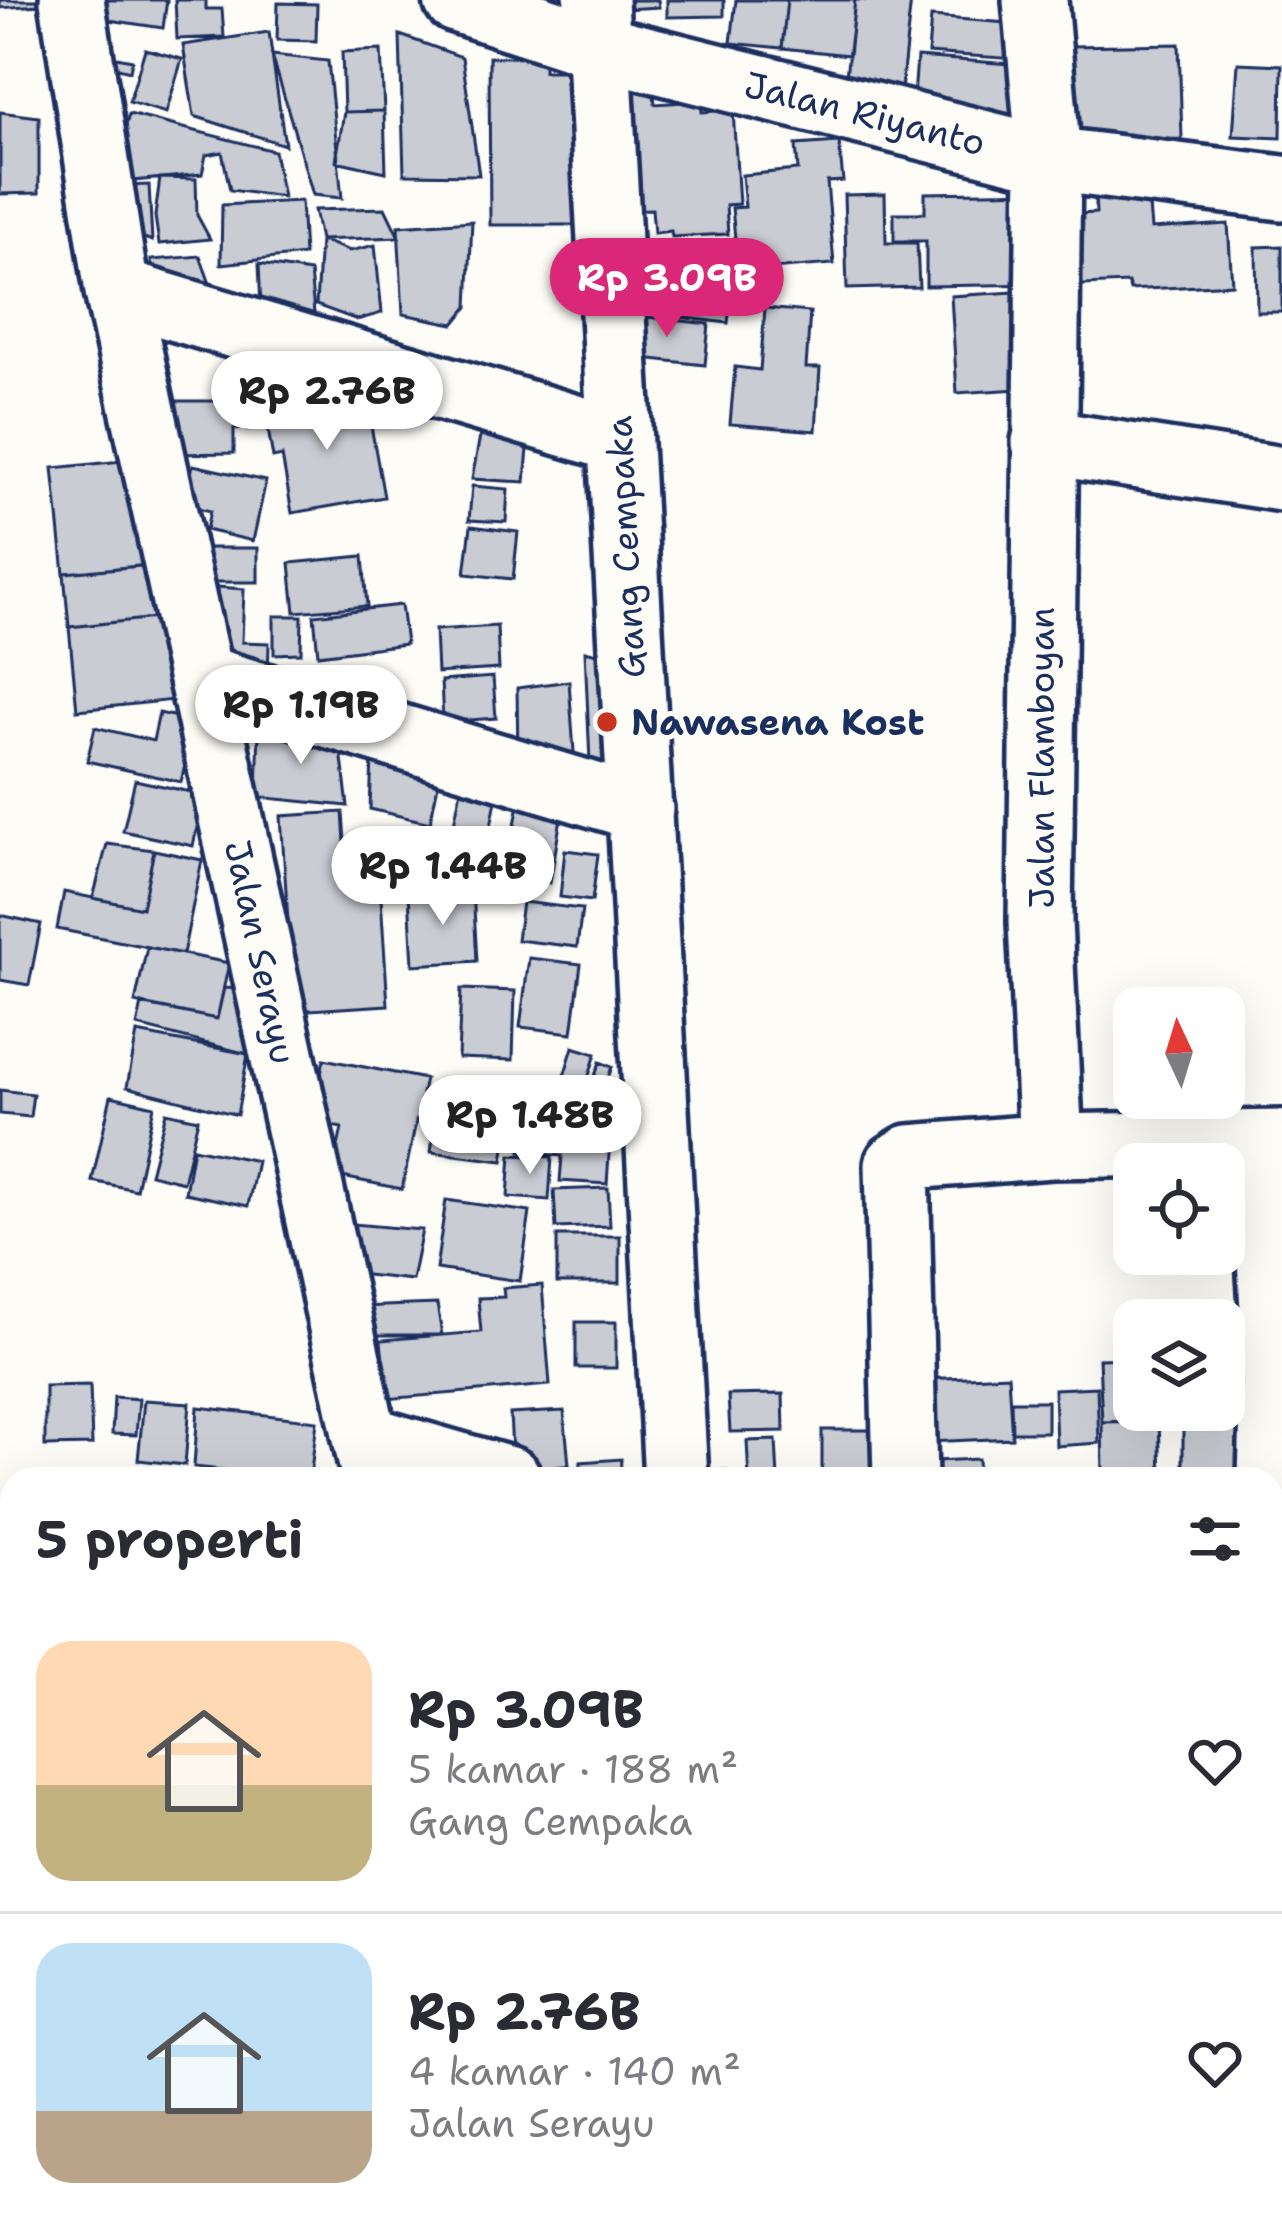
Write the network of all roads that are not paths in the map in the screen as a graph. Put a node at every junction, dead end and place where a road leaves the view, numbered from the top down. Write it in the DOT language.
graph roads {
  1 [pos="71,0"];
  2 [pos="456,0"];
  3 [pos="1035,0"];
  4 [pos="597,23"];
  5 [pos="1049,158"];
  6 [pos="1282,188"];
  7 [pos="117,291"];
  8 [pos="618,440"];
  9 [pos="1044,442"];
  10 [pos="1282,479"];
  11 [pos="200,677"];
  12 [pos="641,809"];
  13 [pos="1272,1142"];
  14 [pos="1051,1146"];
  15 [pos="1278,1341"];
  16 [pos="370,1459"];
  17 [pos="426,1467"];
  18 [pos="675,1467"];
  19 [pos="905,1467"];
  20 [pos="1271,1467"];
  1 -- 7 [label="street, Jalan Serayu"];
  2 -- 4 [label="street, Jalan Riyanto"];
  3 -- 5 [label="street, Jalan Flamboyan"];
  4 -- 5 [label="street, Jalan Riyanto"];
  4 -- 8 [label="street, Gang Cempaka"];
  5 -- 6 [label="street, Jalan Riyanto"];
  5 -- 9 [label="street, Jalan Flamboyan"];
  7 -- 8 [label="street"];
  7 -- 11 [label="street, Jalan Serayu"];
  8 -- 12 [label="street, Gang Cempaka"];
  9 -- 10 [label="street"];
  9 -- 14 [label="street, Jalan Flamboyan"];
  11 -- 12 [label="street"];
  11 -- 16 [label="street, Jalan Serayu"];
  12 -- 18 [label="street, Gang Cempaka"];
  13 -- 14 [label="street"];
  13 -- 15 [label="street"];
  14 -- 19 [label="street"];
  15 -- 20 [label="street"];
  16 -- 17 [label="street"];
}
